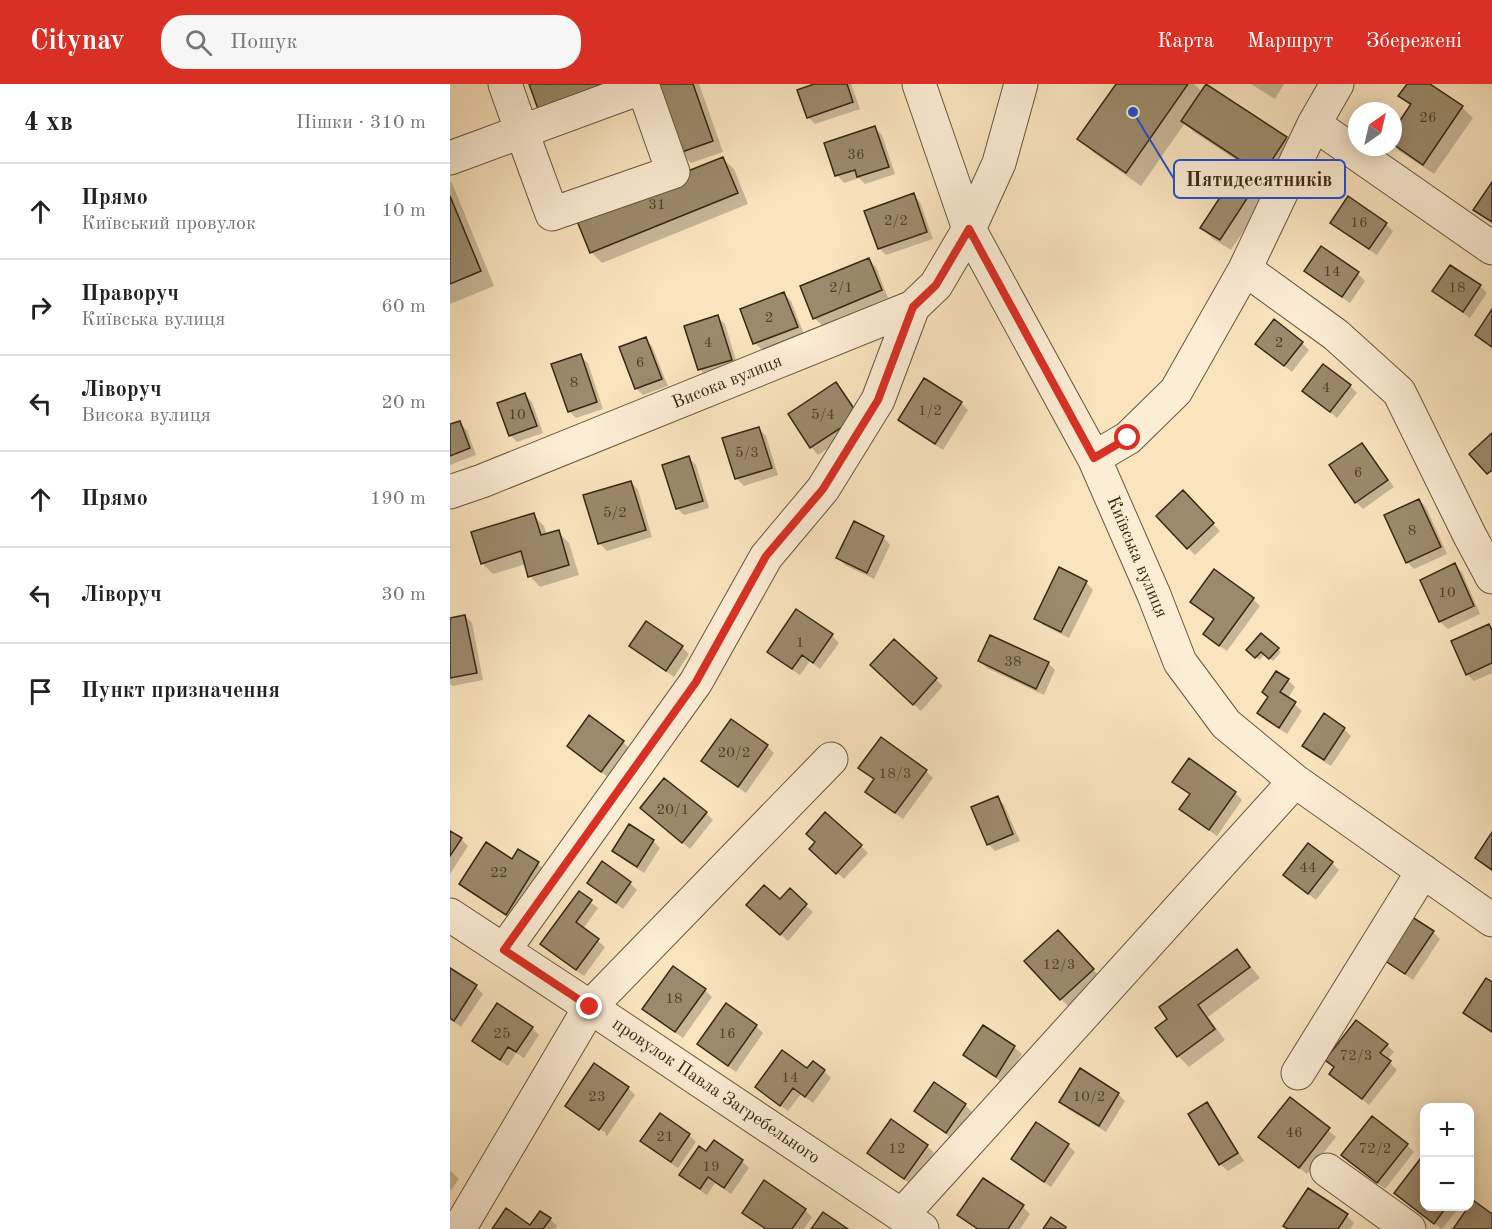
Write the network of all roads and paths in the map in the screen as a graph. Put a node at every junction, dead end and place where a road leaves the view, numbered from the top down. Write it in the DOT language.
graph roads {
  1 [pos="505,84"];
  2 [pos="919,84"];
  3 [pos="1021,84"];
  4 [pos="1337,84"];
  5 [pos="1314,124"];
  6 [pos="522,130"];
  7 [pos="450,158"];
  8 [pos="969,229"];
  9 [pos="1492,248"];
  10 [pos="1245,269"];
  11 [pos="913,307"];
  12 [pos="1094,458"];
  13 [pos="450,492"];
  14 [pos="1492,577"];
  15 [pos="831,759"];
  16 [pos="1295,781"];
  17 [pos="1423,871"];
  18 [pos="450,915"];
  19 [pos="1492,920"];
  20 [pos="504,950"];
  21 [pos="590,1007"];
  22 [pos="1298,1073"];
  23 [pos="1328,1170"];
  24 [pos="912,1222"];
  25 [pos="459,1229"];
  26 [pos="1409,1229"];
  1 -- 6 [label="street"];
  2 -- 8 [label="street, Київська вулиця"];
  3 -- 8 [label="street, Висока вулиця"];
  4 -- 5 [label="street"];
  5 -- 9 [label="street"];
  5 -- 10 [label="street"];
  6 -- 6 [label="street"];
  6 -- 7 [label="street"];
  8 -- 11 [label="street, Висока вулиця"];
  8 -- 12 [label="street, Київська вулиця"];
  10 -- 12 [label="street"];
  10 -- 14 [label="street"];
  11 -- 13 [label="street, Висока вулиця"];
  11 -- 20 [label="street"];
  12 -- 16 [label="street, Київська вулиця"];
  15 -- 21 [label="street"];
  16 -- 17 [label="street, Київська вулиця"];
  16 -- 24 [label="street"];
  17 -- 19 [label="street, Київська вулиця"];
  17 -- 22 [label="street"];
  18 -- 20 [label="street, провулок Павла Загребельного"];
  20 -- 21 [label="street, провулок Павла Загребельного"];
  21 -- 24 [label="street, провулок Павла Загребельного"];
  21 -- 25 [label="street"];
  23 -- 26 [label="street"];
}
